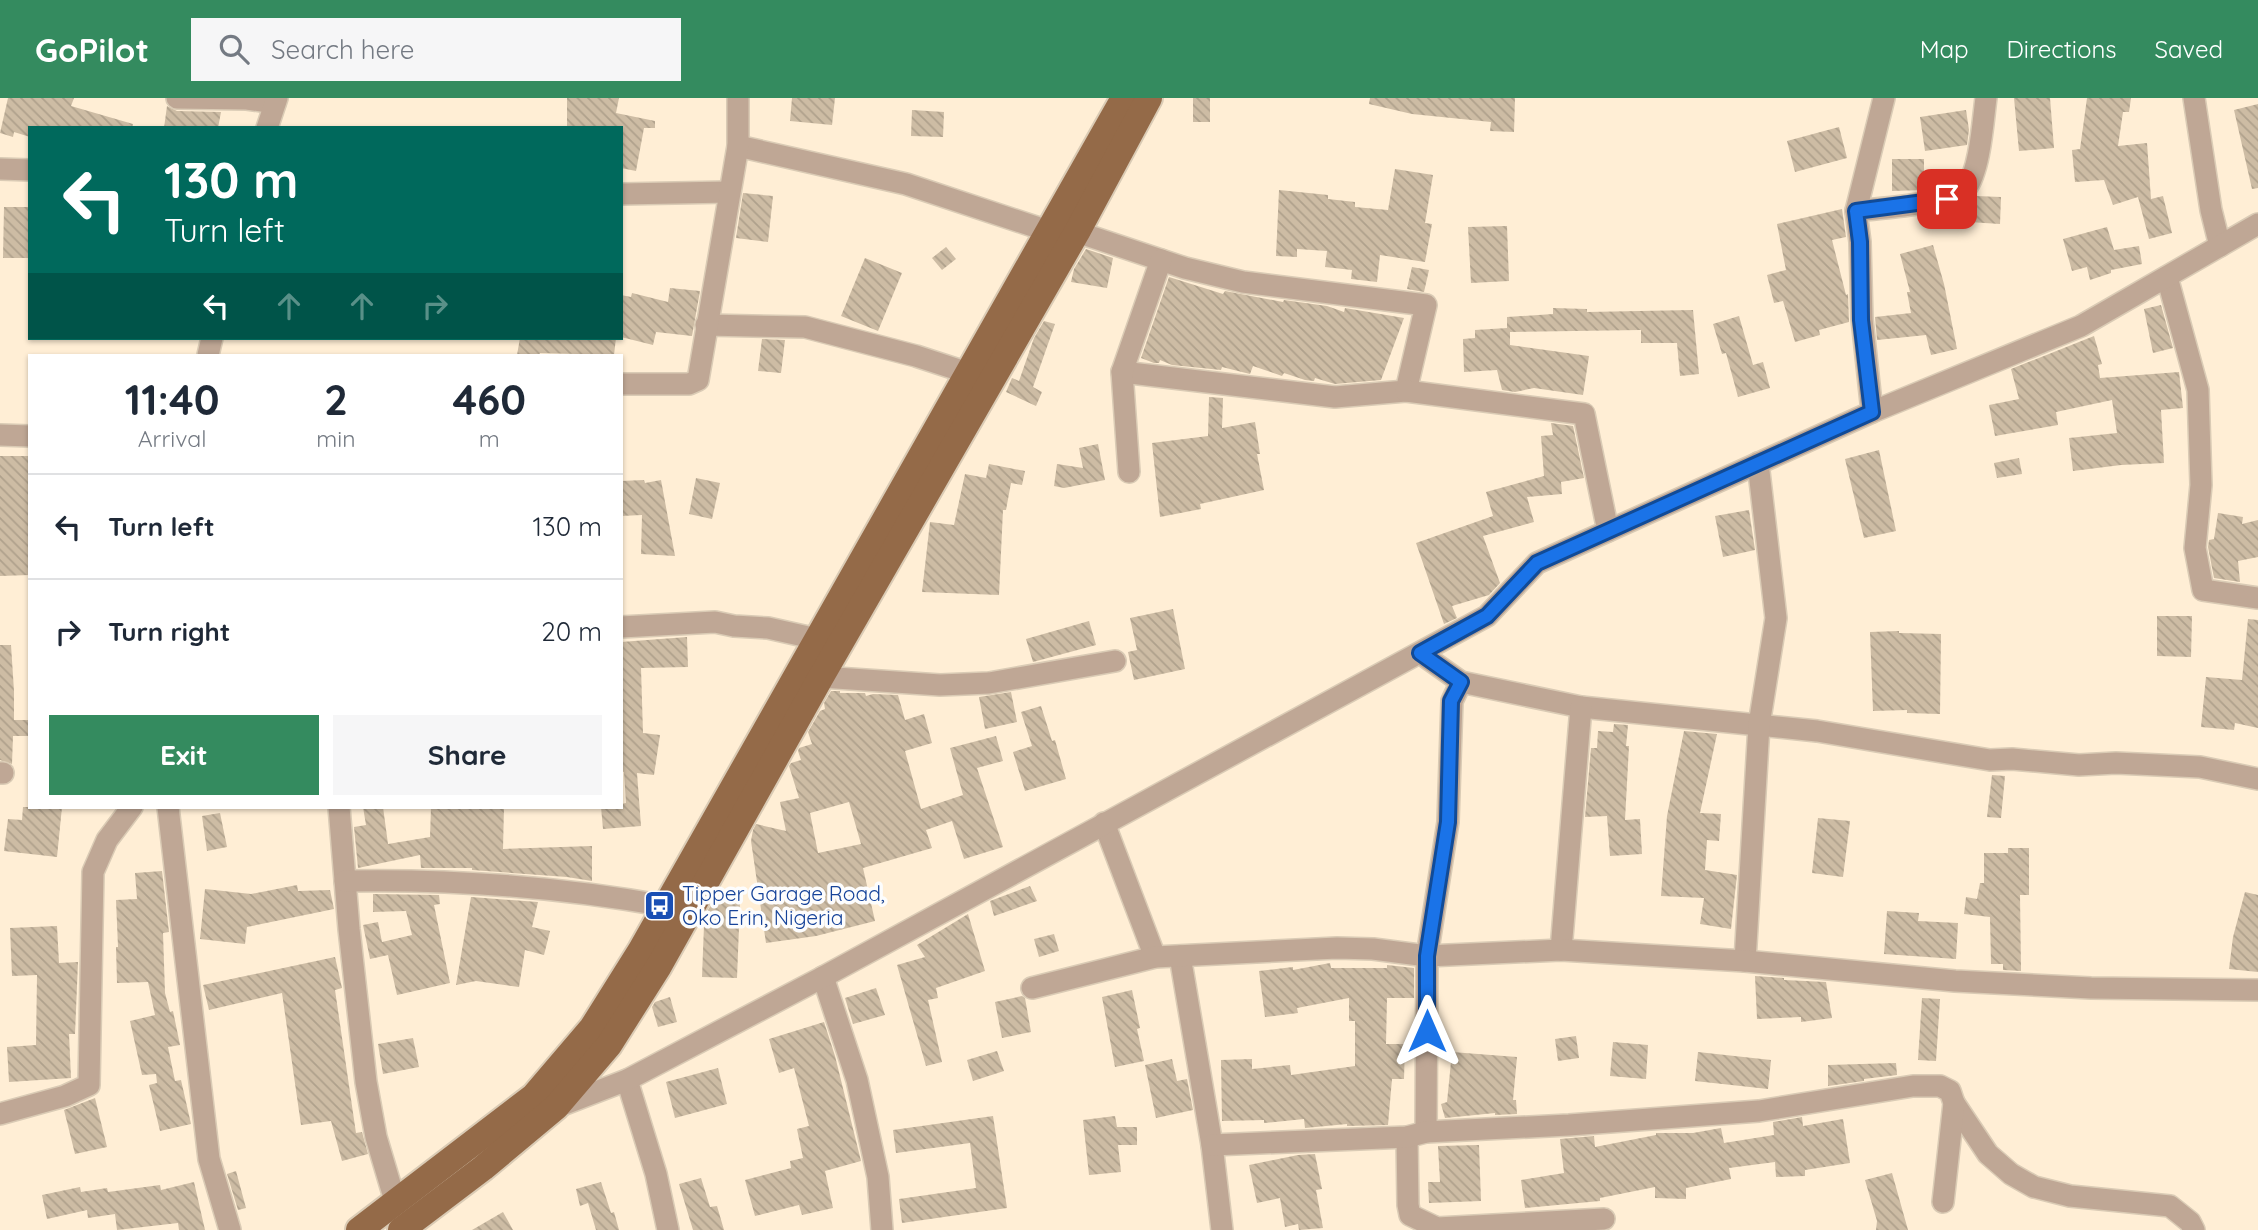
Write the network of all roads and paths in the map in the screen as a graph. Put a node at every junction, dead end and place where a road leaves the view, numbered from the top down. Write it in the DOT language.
graph roads {
  1 [pos="177,98"];
  2 [pos="738,98"];
  3 [pos="1124,98"];
  4 [pos="1149,98"];
  5 [pos="1884,98"];
  6 [pos="1986,98"];
  7 [pos="2194,98"];
  8 [pos="276,100"];
  9 [pos="268,126"];
  10 [pos="738,146"];
  11 [pos="0,169"];
  12 [pos="28,170"];
  13 [pos="729,191"];
  14 [pos="623,194"];
  15 [pos="1856,211"];
  16 [pos="2258,224"];
  17 [pos="1048,231"];
  18 [pos="1077,232"];
  19 [pos="2220,246"];
  20 [pos="1161,260"];
  21 [pos="2166,277"];
  22 [pos="706,325"];
  23 [pos="1122,372"];
  24 [pos="968,373"];
  25 [pos="623,384"];
  26 [pos="1406,391"];
  27 [pos="1872,412"];
  28 [pos="0,435"];
  29 [pos="28,436"];
  30 [pos="1758,463"];
  31 [pos="1129,472"];
  32 [pos="1608,531"];
  33 [pos="2258,598"];
  34 [pos="623,627"];
  35 [pos="817,639"];
  36 [pos="1420,653"];
  37 [pos="1115,660"];
  38 [pos="821,677"];
  39 [pos="1461,682"];
  40 [pos="1581,707"];
  41 [pos="1759,725"];
  42 [pos="2258,779"];
  43 [pos="130,809"];
  44 [pos="168,809"];
  45 [pos="339,809"];
  46 [pos="1104,823"];
  47 [pos="345,881"];
  48 [pos="666,906"];
  49 [pos="1560,950"];
  50 [pos="1180,956"];
  51 [pos="1427,956"];
  52 [pos="1155,957"];
  53 [pos="1745,961"];
  54 [pos="823,977"];
  55 [pos="1032,988"];
  56 [pos="2258,990"];
  57 [pos="627,1080"];
  58 [pos="545,1102"];
  59 [pos="1954,1103"];
  60 [pos="0,1114"];
  61 [pos="1417,1134"];
  62 [pos="1212,1145"];
  63 [pos="1943,1202"];
  64 [pos="396,1203"];
  65 [pos="1604,1219"];
  66 [pos="1417,1226"];
  67 [pos="1542,1226"];
  68 [pos="230,1230"];
  69 [pos="359,1230"];
  70 [pos="401,1230"];
  71 [pos="668,1230"];
  72 [pos="882,1230"];
  73 [pos="1222,1230"];
  74 [pos="2194,1230"];
  1 -- 8 [label="street"];
  2 -- 10 [label="street"];
  3 -- 17 [label="main road"];
  4 -- 18 [label="main road"];
  5 -- 15 [label="street"];
  6 -- 15 [label="street"];
  7 -- 19 [label="street"];
  8 -- 9 [label="street"];
  10 -- 13 [label="street"];
  10 -- 17 [label="street"];
  11 -- 12 [label="street"];
  13 -- 14 [label="street"];
  13 -- 22 [label="street"];
  15 -- 27 [label="street"];
  16 -- 19 [label="street"];
  17 -- 24 [label="main road"];
  18 -- 20 [label="street"];
  18 -- 38 [label="main road"];
  19 -- 21 [label="street"];
  20 -- 23 [label="street"];
  20 -- 26 [label="street"];
  21 -- 27 [label="street"];
  21 -- 33 [label="street"];
  22 -- 24 [label="street"];
  22 -- 25 [label="street"];
  23 -- 26 [label="street"];
  23 -- 31 [label="street"];
  24 -- 35 [label="main road"];
  26 -- 32 [label="street"];
  27 -- 30 [label="street"];
  28 -- 29 [label="street"];
  30 -- 32 [label="street"];
  30 -- 41 [label="street"];
  32 -- 36 [label="street"];
  34 -- 35 [label="street"];
  35 -- 48 [label="main road"];
  36 -- 39 [label="street"];
  36 -- 46 [label="street"];
  37 -- 38 [label="street"];
  38 -- 58 [label="main road"];
  39 -- 40 [label="street"];
  39 -- 51 [label="street"];
  40 -- 41 [label="street"];
  40 -- 49 [label="street"];
  41 -- 42 [label="street"];
  41 -- 53 [label="street"];
  43 -- 60 [label="street"];
  44 -- 68 [label="street"];
  45 -- 47 [label="street"];
  46 -- 52 [label="street"];
  46 -- 54 [label="street"];
  47 -- 48 [label="street"];
  47 -- 64 [label="street"];
  48 -- 58 [label="main road"];
  49 -- 51 [label="street"];
  49 -- 53 [label="street"];
  50 -- 51 [label="street"];
  50 -- 52 [label="street"];
  50 -- 62 [label="street"];
  51 -- 61 [label="street"];
  52 -- 55 [label="street"];
  53 -- 56 [label="street"];
  54 -- 57 [label="street"];
  54 -- 72 [label="street"];
  57 -- 58 [label="street"];
  57 -- 71 [label="street"];
  58 -- 64 [label="main road"];
  58 -- 70 [label="main road"];
  59 -- 61 [label="street"];
  59 -- 63 [label="street"];
  59 -- 74 [label="street"];
  61 -- 62 [label="street"];
  61 -- 66 [label="street"];
  62 -- 73 [label="street"];
  64 -- 69 [label="main road"];
  65 -- 67 [label="street"];
  66 -- 67 [label="street"];
}
